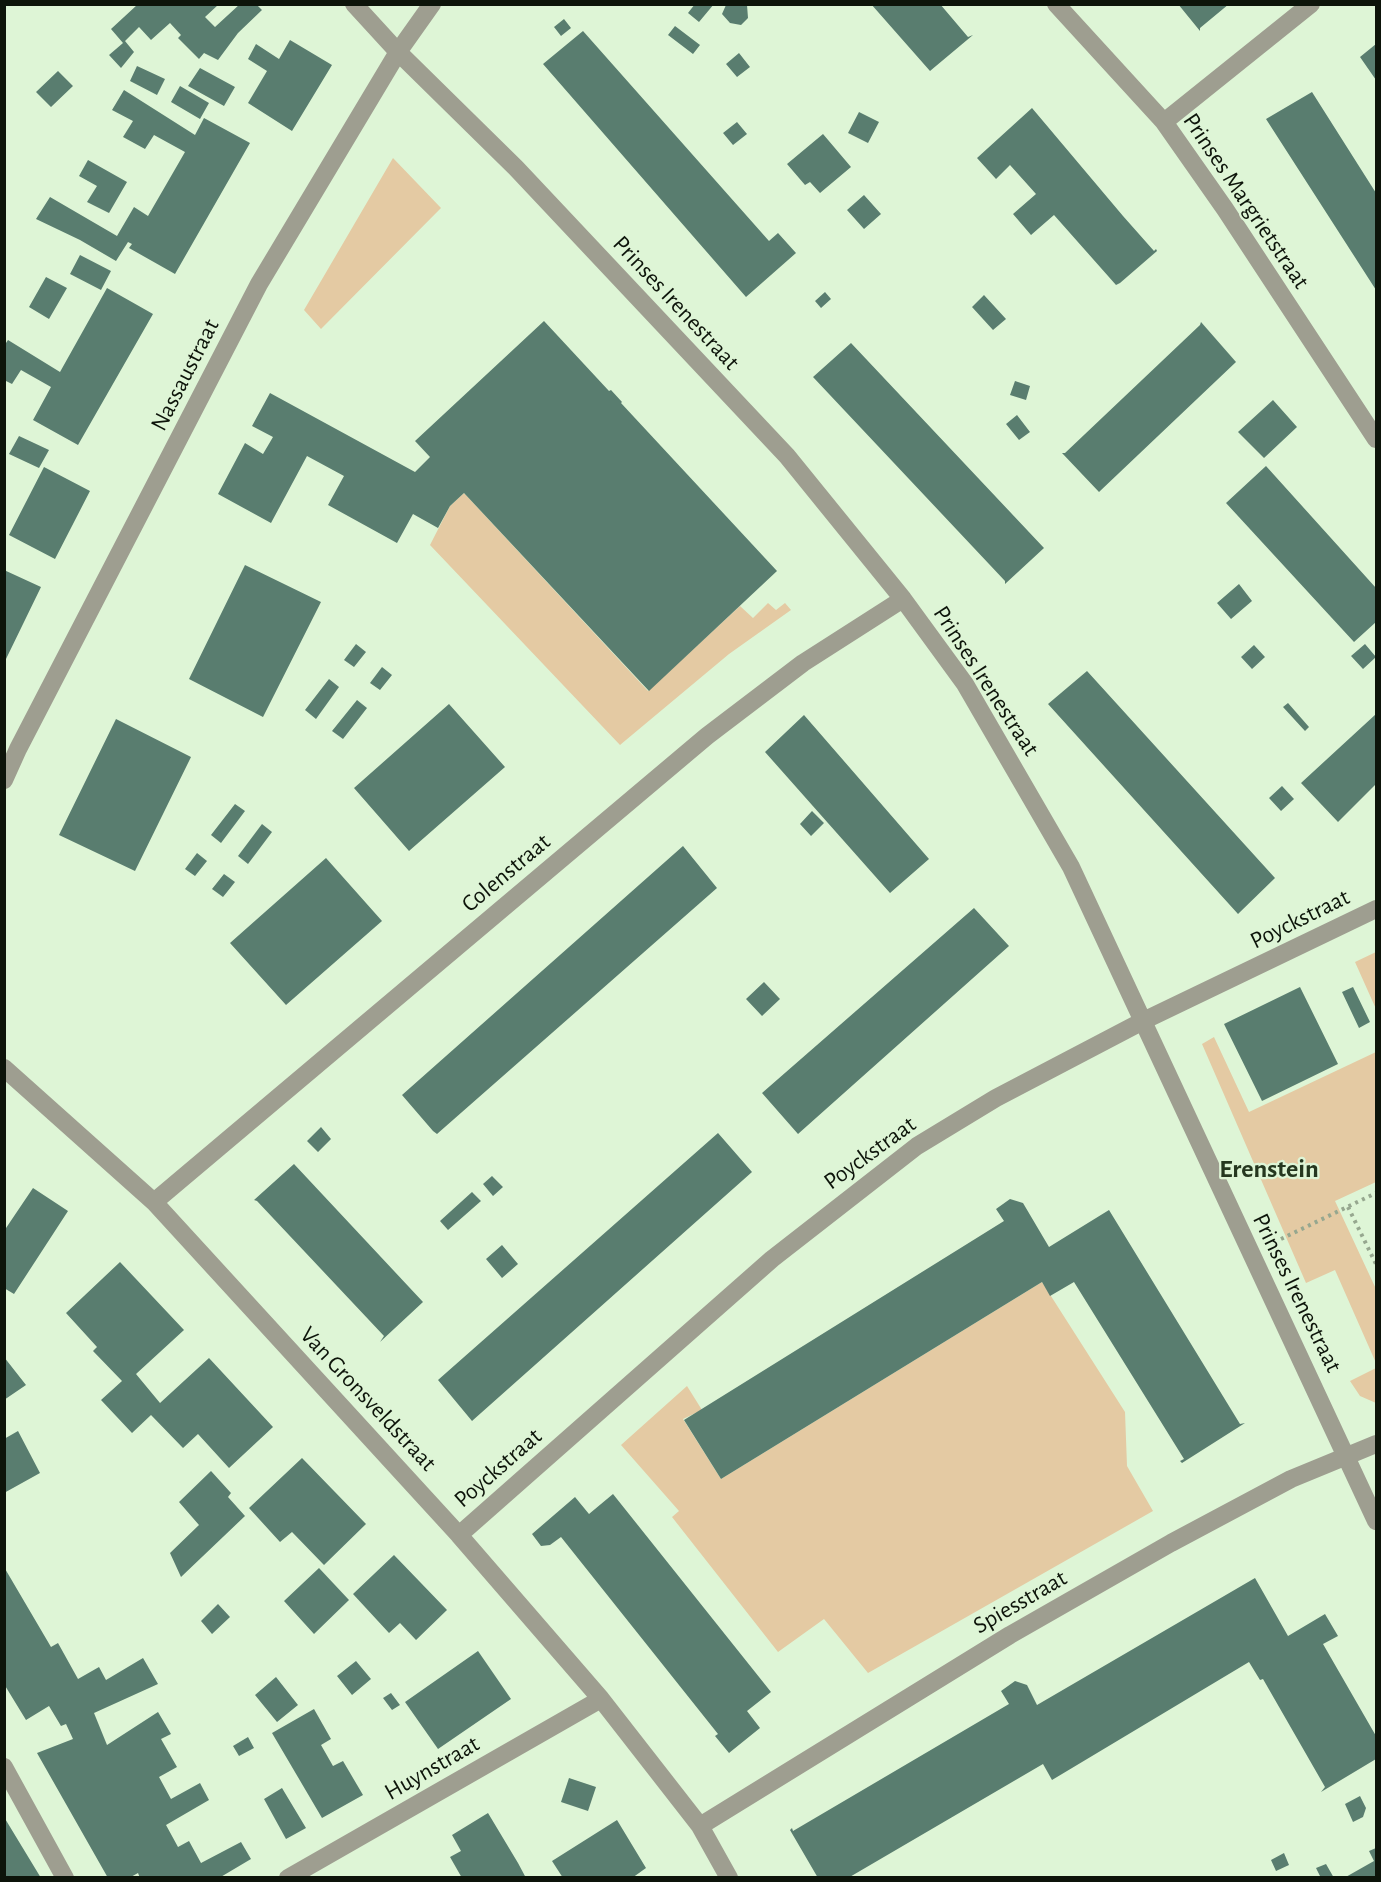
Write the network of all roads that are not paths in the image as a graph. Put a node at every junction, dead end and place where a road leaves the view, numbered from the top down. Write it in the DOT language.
graph roads {
  1 [pos="354,4"];
  2 [pos="432,4"];
  3 [pos="1056,4"];
  4 [pos="1311,4"];
  5 [pos="398,52"];
  6 [pos="1164,122"];
  7 [pos="1377,439"];
  8 [pos="903,599"];
  9 [pos="4,780"];
  10 [pos="1377,909"];
  11 [pos="1143,1021"];
  12 [pos="4,1068"];
  13 [pos="154,1202"];
  14 [pos="1377,1444"];
  15 [pos="1348,1456"];
  16 [pos="1377,1521"];
  17 [pos="459,1535"];
  18 [pos="601,1699"];
  19 [pos="4,1767"];
  20 [pos="700,1826"];
  21 [pos="65,1878"];
  22 [pos="288,1878"];
  23 [pos="729,1878"];
  1 -- 5 [label="street, Prinses Irenestraat"];
  2 -- 5 [label="street, Nassaustraat"];
  3 -- 6 [label="street, Prinses Margrietstraat"];
  4 -- 6 [label="street"];
  5 -- 8 [label="street, Prinses Irenestraat"];
  5 -- 9 [label="street, Nassaustraat"];
  6 -- 7 [label="street, Prinses Margrietstraat"];
  8 -- 11 [label="street, Prinses Irenestraat"];
  8 -- 13 [label="street, Colenstraat"];
  10 -- 11 [label="street, Poyckstraat"];
  11 -- 15 [label="street, Prinses Irenestraat"];
  11 -- 17 [label="street, Poyckstraat"];
  12 -- 13 [label="street, Van Gronsveldstraat"];
  13 -- 17 [label="street, Van Gronsveldstraat"];
  14 -- 15 [label="street, Spiesstraat"];
  15 -- 16 [label="street, Prinses Irenestraat"];
  15 -- 20 [label="street, Spiesstraat"];
  17 -- 18 [label="street, Van Gronsveldstraat"];
  18 -- 20 [label="street, Van Gronsveldstraat"];
  18 -- 22 [label="street, Huynstraat"];
  19 -- 21 [label="street"];
  20 -- 23 [label="street, Van Gronsveldstraat"];
}
